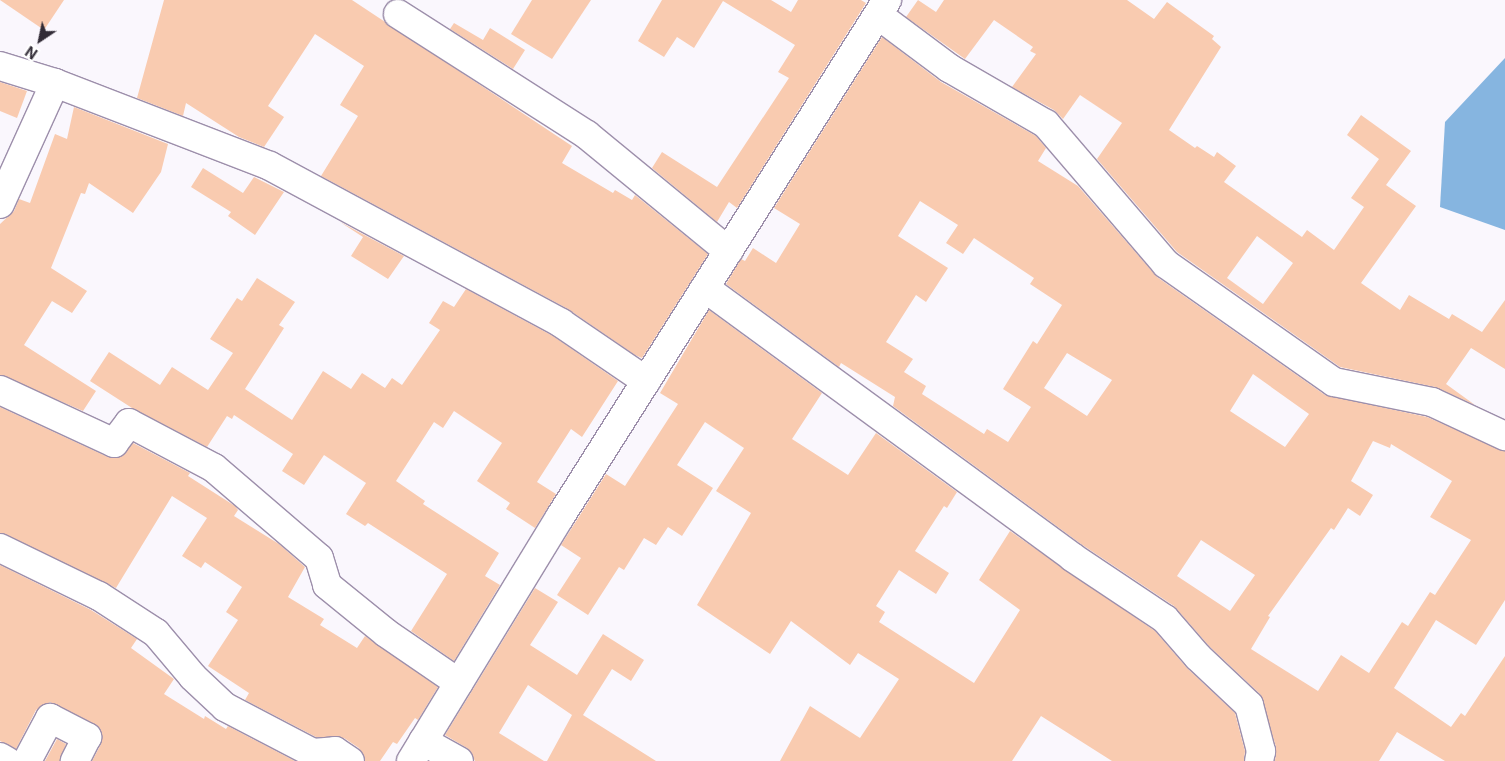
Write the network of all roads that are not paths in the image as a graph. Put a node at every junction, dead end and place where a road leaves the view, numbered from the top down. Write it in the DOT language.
graph roads {
  1 [pos="882,8"];
  2 [pos="398,14"];
  3 [pos="0,66"];
  4 [pos="55,84"];
  5 [pos="0,204"];
  6 [pos="728,251"];
  7 [pos="705,288"];
  8 [pos="646,381"];
  9 [pos="0,390"];
  10 [pos="1505,436"];
  11 [pos="0,548"];
  12 [pos="458,684"];
  13 [pos="417,751"];
  14 [pos="0,758"];
  15 [pos="7,761"];
  16 [pos="27,761"];
  17 [pos="75,761"];
  18 [pos="350,761"];
  19 [pos="459,761"];
  20 [pos="1260,761"];
  1 -- 6 [label="street"];
  1 -- 10 [label="street"];
  2 -- 6 [label="street"];
  3 -- 4 [label="street"];
  4 -- 5 [label="street"];
  4 -- 8 [label="street"];
  6 -- 7 [label="street"];
  7 -- 8 [label="street"];
  7 -- 20 [label="street"];
  8 -- 12 [label="street"];
  9 -- 12 [label="street"];
  11 -- 18 [label="street"];
  12 -- 13 [label="street"];
  13 -- 19 [label="street"];
  14 -- 15 [label="street"];
  16 -- 17 [label="street"];
}
